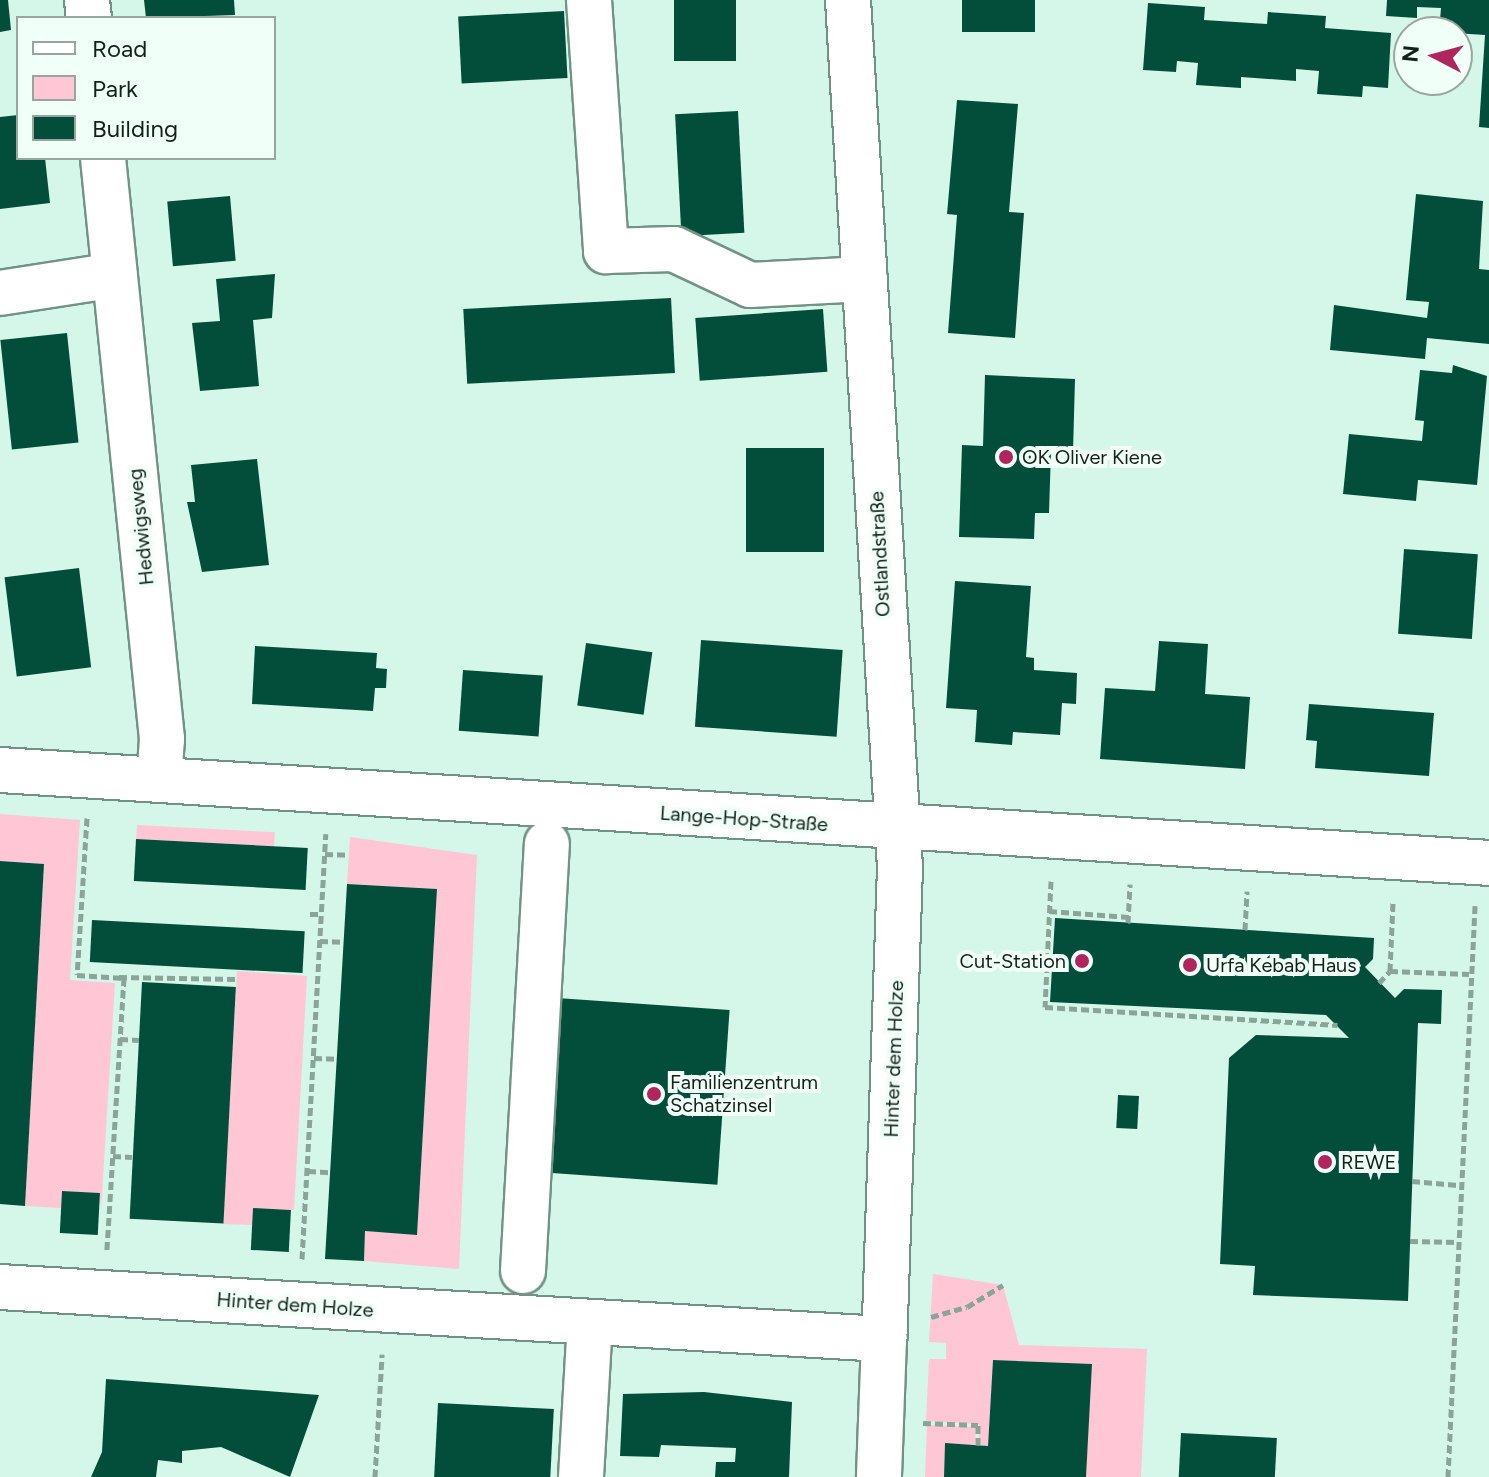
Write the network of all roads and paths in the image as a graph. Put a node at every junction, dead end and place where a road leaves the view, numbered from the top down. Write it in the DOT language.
graph roads {
  1 [pos="589,0"];
  2 [pos="848,0"];
  3 [pos="103,160"];
  4 [pos="115,275"];
  5 [pos="865,279"];
  6 [pos="0,293"];
  7 [pos="0,770"];
  8 [pos="159,780"];
  9 [pos="87,815"];
  10 [pos="897,828"];
  11 [pos="326,837"];
  12 [pos="547,844"];
  13 [pos="325,854"];
  14 [pos="349,855"];
  15 [pos="1052,876"];
  16 [pos="1130,881"];
  17 [pos="1482,882"];
  18 [pos="1247,888"];
  19 [pos="1394,897"];
  20 [pos="1049,911"];
  21 [pos="310,914"];
  22 [pos="322,914"];
  23 [pos="1245,930"];
  24 [pos="320,941"];
  25 [pos="343,942"];
  26 [pos="1390,971"];
  27 [pos="1469,974"];
  28 [pos="118,977"];
  29 [pos="236,979"];
  30 [pos="1379,983"];
  31 [pos="1337,1025"];
  32 [pos="120,1039"];
  33 [pos="139,1040"];
  34 [pos="314,1058"];
  35 [pos="337,1059"];
  36 [pos="113,1156"];
  37 [pos="132,1157"];
  38 [pos="307,1171"];
  39 [pos="330,1172"];
  40 [pos="1412,1181"];
  41 [pos="1458,1185"];
  42 [pos="1410,1241"];
  43 [pos="1459,1242"];
  44 [pos="107,1256"];
  45 [pos="302,1267"];
  46 [pos="523,1271"];
  47 [pos="1003,1285"];
  48 [pos="0,1287"];
  49 [pos="922,1317"];
  50 [pos="590,1322"];
  51 [pos="884,1339"];
  52 [pos="381,1365"];
  53 [pos="929,1423"];
  54 [pos="978,1445"];
  55 [pos="375,1477"];
  56 [pos="581,1477"];
  57 [pos="879,1477"];
  58 [pos="1448,1477"];
  1 -- 5 [label="street"];
  2 -- 5 [label="street, Ostlandstraße"];
  3 -- 4 [label="street, Hedwigsweg"];
  4 -- 6 [label="street"];
  4 -- 8 [label="street, Hedwigsweg"];
  5 -- 10 [label="street, Ostlandstraße"];
  7 -- 8 [label="street, Lange-Hop-Straße"];
  8 -- 10 [label="street, Lange-Hop-Straße"];
  9 -- 28 [label="path"];
  10 -- 17 [label="street, Lange-Hop-Straße"];
  10 -- 51 [label="street, Hinter dem Holze"];
  11 -- 13 [label="path"];
  12 -- 46 [label="street"];
  13 -- 14 [label="path"];
  13 -- 22 [label="path"];
  15 -- 20 [label="path"];
  16 -- 20 [label="path"];
  17 -- 27 [label="path"];
  18 -- 23 [label="path"];
  19 -- 26 [label="path"];
  20 -- 31 [label="path"];
  21 -- 22 [label="path"];
  22 -- 24 [label="path"];
  24 -- 25 [label="path"];
  24 -- 34 [label="path"];
  26 -- 27 [label="path"];
  26 -- 30 [label="path"];
  27 -- 41 [label="path"];
  28 -- 29 [label="path"];
  28 -- 32 [label="path"];
  32 -- 33 [label="path"];
  32 -- 36 [label="path"];
  34 -- 35 [label="path"];
  34 -- 38 [label="path"];
  36 -- 37 [label="path"];
  36 -- 44 [label="path"];
  38 -- 39 [label="path"];
  38 -- 45 [label="path"];
  40 -- 41 [label="path"];
  41 -- 43 [label="path"];
  42 -- 43 [label="path"];
  43 -- 58 [label="path"];
  47 -- 49 [label="path"];
  48 -- 50 [label="street, Hinter dem Holze"];
  50 -- 51 [label="street, Hinter dem Holze"];
  50 -- 56 [label="street"];
  51 -- 57 [label="street, Hinter dem Holze"];
  52 -- 55 [label="path"];
  53 -- 54 [label="path"];
}
